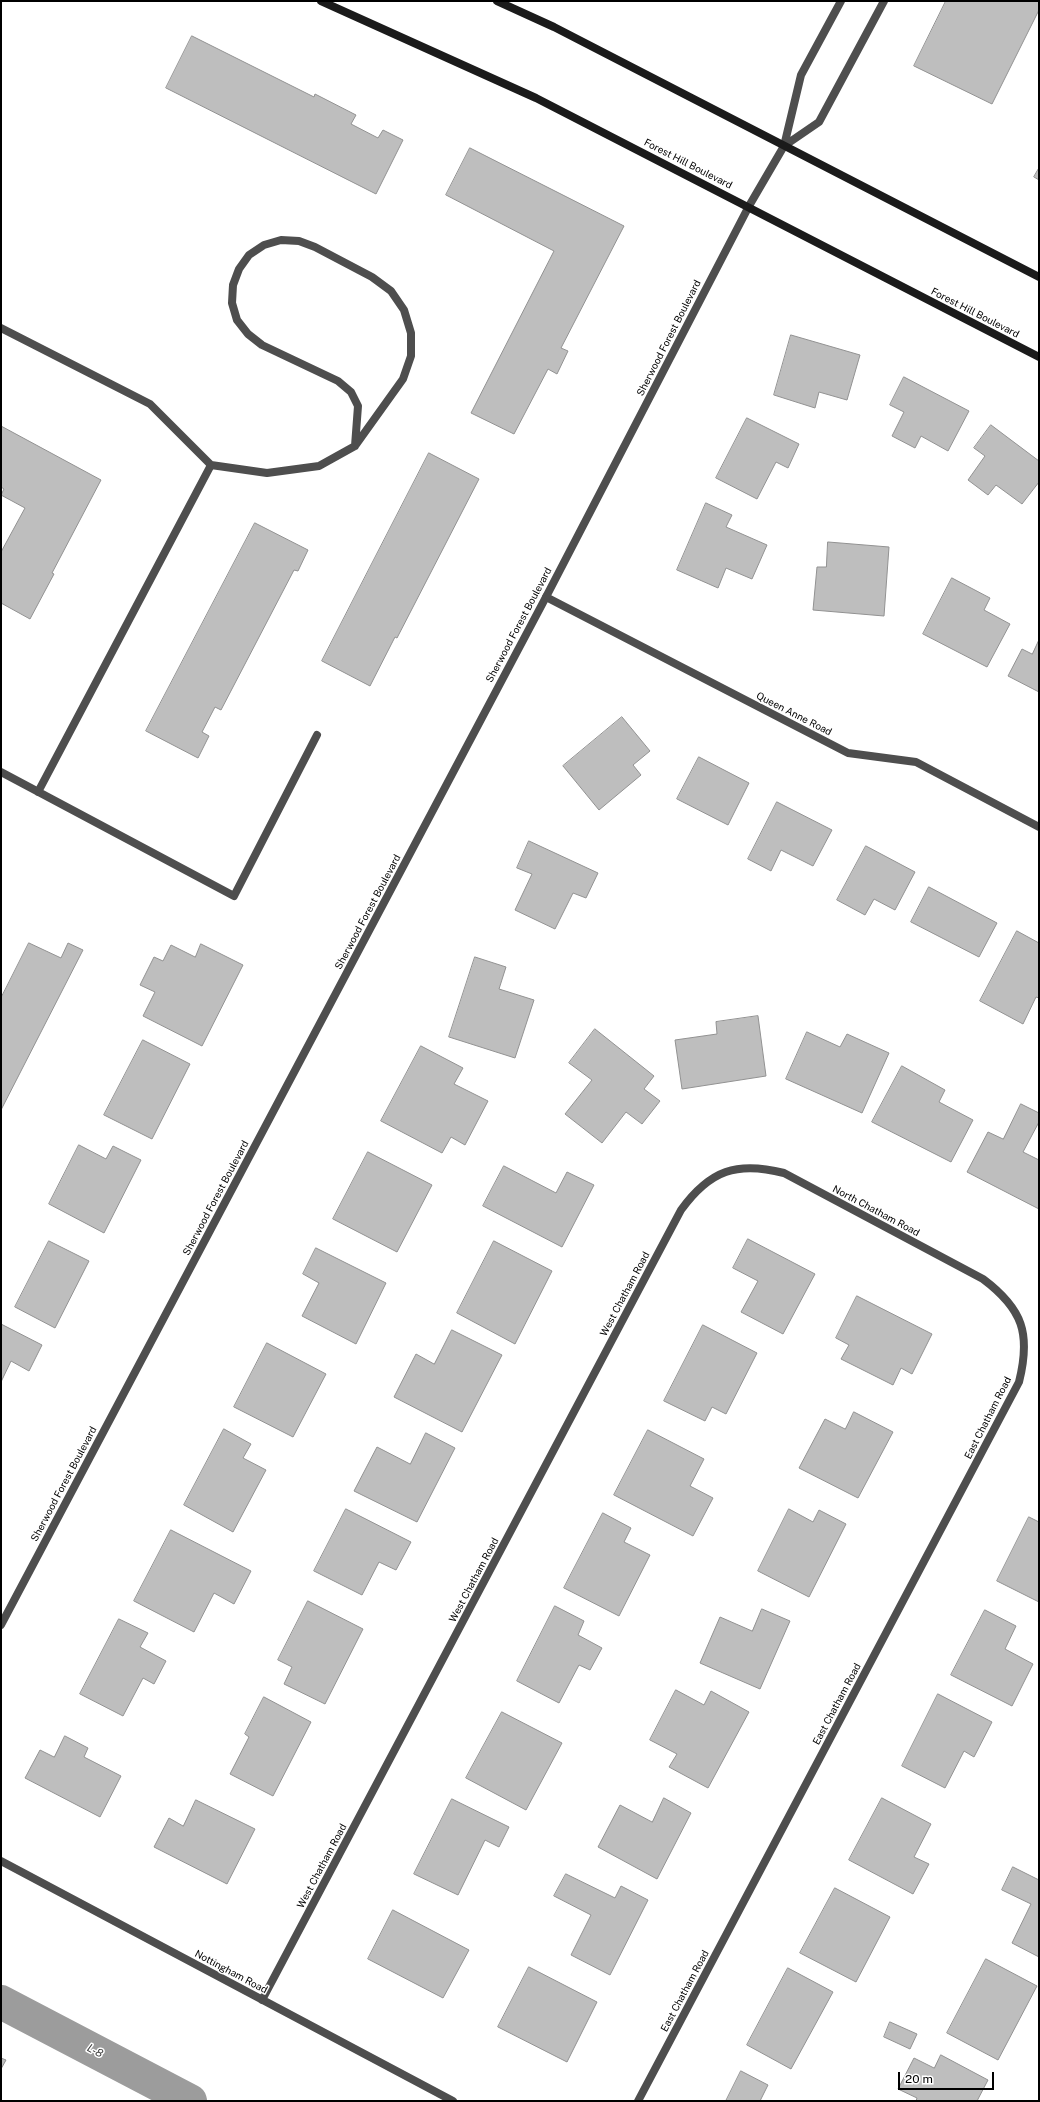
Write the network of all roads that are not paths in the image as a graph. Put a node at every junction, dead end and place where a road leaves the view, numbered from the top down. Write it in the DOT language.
graph roads {
  1 [pos="321,1"];
  2 [pos="497,1"];
  3 [pos="842,1"];
  4 [pos="884,1"];
  5 [pos="784,146"];
  6 [pos="749,206"];
  7 [pos="1039,277"];
  8 [pos="1,328"];
  9 [pos="1039,357"];
  10 [pos="355,446"];
  11 [pos="211,465"];
  12 [pos="546,597"];
  13 [pos="317,735"];
  14 [pos="1,772"];
  15 [pos="38,792"];
  16 [pos="1039,827"];
  17 [pos="713,1177"];
  18 [pos="1016,1311"];
  19 [pos="1,1625"];
  20 [pos="1,1861"];
  21 [pos="262,2000"];
  22 [pos="452,2101"];
  23 [pos="638,2101"];
  1 -- 6 [label="main road, Forest Hill Boulevard"];
  2 -- 5 [label="main road"];
  3 -- 5 [label="street"];
  4 -- 5 [label="street"];
  5 -- 6 [label="street, Sherwood Forest Boulevard"];
  5 -- 7 [label="main road"];
  6 -- 9 [label="main road, Forest Hill Boulevard"];
  6 -- 12 [label="street, Sherwood Forest Boulevard"];
  8 -- 11 [label="street"];
  10 -- 10 [label="street"];
  10 -- 11 [label="street"];
  11 -- 15 [label="street"];
  12 -- 16 [label="street, Queen Anne Road"];
  12 -- 19 [label="street, Sherwood Forest Boulevard"];
  13 -- 15 [label="street"];
  14 -- 15 [label="street"];
  17 -- 18 [label="street, North Chatham Road"];
  17 -- 21 [label="street, West Chatham Road"];
  18 -- 23 [label="street, East Chatham Road"];
  20 -- 21 [label="street, Nottingham Road"];
  21 -- 22 [label="street, Nottingham Road"];
}
